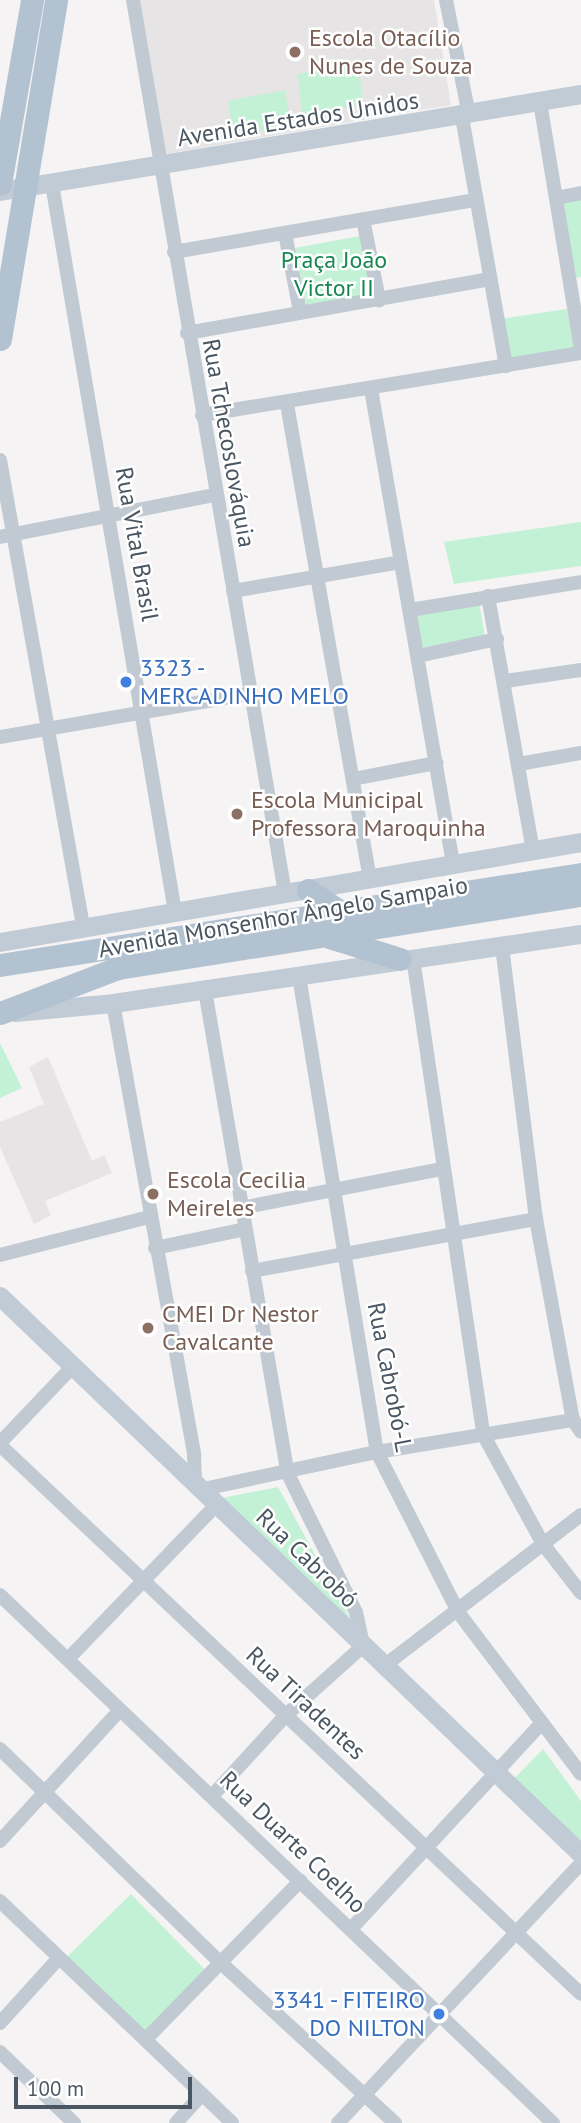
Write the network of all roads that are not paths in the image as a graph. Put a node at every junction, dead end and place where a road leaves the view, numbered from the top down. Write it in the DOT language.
graph roads {
  1 [pos="23,0"];
  2 [pos="32,0"];
  3 [pos="56,0"];
  4 [pos="132,0"];
  5 [pos="446,0"];
  6 [pos="27,23"];
  7 [pos="18,85"];
  8 [pos="41,90"];
  9 [pos="581,94"];
  10 [pos="540,102"];
  11 [pos="465,116"];
  12 [pos="162,166"];
  13 [pos="0,184"];
  14 [pos="52,184"];
  15 [pos="23,188"];
  16 [pos="0,191"];
  17 [pos="581,193"];
  18 [pos="556,198"];
  19 [pos="476,200"];
  20 [pos="363,219"];
  21 [pos="285,233"];
  22 [pos="174,252"];
  23 [pos="5,270"];
  24 [pos="490,279"];
  25 [pos="575,279"];
  26 [pos="379,300"];
  27 [pos="300,312"];
  28 [pos="187,333"];
  29 [pos="0,339"];
  30 [pos="581,351"];
  31 [pos="506,366"];
  32 [pos="371,389"];
  33 [pos="286,404"];
  34 [pos="202,415"];
  35 [pos="0,460"];
  36 [pos="215,495"];
  37 [pos="109,516"];
  38 [pos="7,536"];
  39 [pos="401,562"];
  40 [pos="318,576"];
  41 [pos="581,582"];
  42 [pos="233,591"];
  43 [pos="488,596"];
  44 [pos="410,610"];
  45 [pos="497,639"];
  46 [pos="418,656"];
  47 [pos="581,670"];
  48 [pos="505,681"];
  49 [pos="249,694"];
  50 [pos="143,715"];
  51 [pos="48,729"];
  52 [pos="0,737"];
  53 [pos="581,753"];
  54 [pos="436,763"];
  55 [pos="519,764"];
  56 [pos="353,779"];
  57 [pos="581,842"];
  58 [pos="533,850"];
  59 [pos="453,863"];
  60 [pos="581,874"];
  61 [pos="370,879"];
  62 [pos="297,891"];
  63 [pos="581,895"];
  64 [pos="175,912"];
  65 [pos="341,912"];
  66 [pos="83,927"];
  67 [pos="323,934"];
  68 [pos="581,934"];
  69 [pos="0,942"];
  70 [pos="502,946"];
  71 [pos="407,958"];
  72 [pos="0,965"];
  73 [pos="299,976"];
  74 [pos="205,990"];
  75 [pos="113,1003"];
  76 [pos="0,1014"];
  77 [pos="442,1169"];
  78 [pos="334,1190"];
  79 [pos="241,1208"];
  80 [pos="149,1217"];
  81 [pos="536,1219"];
  82 [pos="245,1230"];
  83 [pos="452,1233"];
  84 [pos="155,1248"];
  85 [pos="344,1254"];
  86 [pos="0,1255"];
  87 [pos="252,1271"];
  88 [pos="0,1296"];
  89 [pos="72,1367"];
  90 [pos="577,1426"];
  91 [pos="483,1434"];
  92 [pos="0,1444"];
  93 [pos="377,1452"];
  94 [pos="287,1472"];
  95 [pos="197,1488"];
  96 [pos="216,1505"];
  97 [pos="581,1516"];
  98 [pos="543,1544"];
  99 [pos="143,1582"];
  100 [pos="581,1593"];
  101 [pos="0,1595"];
  102 [pos="458,1612"];
  103 [pos="363,1646"];
  104 [pos="68,1659"];
  105 [pos="384,1666"];
  106 [pos="119,1711"];
  107 [pos="286,1715"];
  108 [pos="542,1723"];
  109 [pos="0,1749"];
  110 [pos="495,1773"];
  111 [pos="581,1774"];
  112 [pos="44,1791"];
  113 [pos="212,1796"];
  114 [pos="0,1841"];
  115 [pos="429,1848"];
  116 [pos="581,1854"];
  117 [pos="581,1863"];
  118 [pos="300,1881"];
  119 [pos="0,1901"];
  120 [pos="351,1929"];
  121 [pos="519,1932"];
  122 [pos="58,1959"];
  123 [pos="220,1962"];
  124 [pos="581,1994"];
  125 [pos="441,2015"];
  126 [pos="0,2023"];
  127 [pos="146,2039"];
  128 [pos="0,2052"];
  129 [pos="202,2094"];
  130 [pos="365,2095"];
  131 [pos="74,2123"];
  132 [pos="176,2123"];
  133 [pos="232,2123"];
  134 [pos="338,2123"];
  135 [pos="395,2123"];
  136 [pos="553,2123"];
  1 -- 6 [label="street"];
  2 -- 6 [label="main road"];
  3 -- 8 [label="main road"];
  4 -- 12 [label="street, Rua Tchecoslováquia"];
  5 -- 11 [label="street"];
  6 -- 7 [label="main road"];
  7 -- 8 [label="main road"];
  7 -- 13 [label="main road"];
  8 -- 15 [label="main road"];
  9 -- 10 [label="street, Avenida Estados Unidos"];
  10 -- 11 [label="street, Avenida Estados Unidos"];
  10 -- 18 [label="street"];
  11 -- 12 [label="street, Avenida Estados Unidos"];
  11 -- 19 [label="street"];
  12 -- 14 [label="street, Avenida Estados Unidos"];
  12 -- 22 [label="street, Rua Tchecoslováquia"];
  14 -- 15 [label="street, Avenida Estados Unidos"];
  14 -- 37 [label="street, Rua Vital Brasil"];
  15 -- 16 [label="street, Avenida Estados Unidos"];
  15 -- 23 [label="main road"];
  17 -- 18 [label="street"];
  18 -- 25 [label="street"];
  19 -- 20 [label="street"];
  19 -- 24 [label="street"];
  20 -- 21 [label="street"];
  20 -- 26 [label="street"];
  21 -- 22 [label="street"];
  21 -- 27 [label="street"];
  22 -- 28 [label="street, Rua Tchecoslováquia"];
  23 -- 29 [label="main road"];
  24 -- 26 [label="street"];
  24 -- 31 [label="street"];
  25 -- 30 [label="street"];
  26 -- 27 [label="street"];
  27 -- 28 [label="street"];
  28 -- 34 [label="street, Rua Tchecoslováquia"];
  30 -- 31 [label="street"];
  31 -- 32 [label="street"];
  32 -- 33 [label="street"];
  32 -- 39 [label="street"];
  33 -- 34 [label="street"];
  33 -- 40 [label="street"];
  34 -- 36 [label="street, Rua Tchecoslováquia"];
  35 -- 38 [label="street"];
  36 -- 37 [label="street"];
  36 -- 42 [label="street, Rua Tchecoslováquia"];
  37 -- 38 [label="street"];
  37 -- 50 [label="street, Rua Vital Brasil"];
  38 -- 51 [label="street"];
  39 -- 40 [label="street"];
  39 -- 44 [label="street"];
  40 -- 42 [label="street"];
  40 -- 56 [label="street"];
  41 -- 43 [label="street"];
  42 -- 49 [label="street, Rua Tchecoslováquia"];
  43 -- 44 [label="street"];
  43 -- 45 [label="street"];
  44 -- 46 [label="street"];
  45 -- 46 [label="street"];
  45 -- 48 [label="street"];
  46 -- 54 [label="street"];
  47 -- 48 [label="street"];
  48 -- 55 [label="street"];
  49 -- 50 [label="street"];
  49 -- 62 [label="street, Rua Tchecoslováquia"];
  50 -- 51 [label="street"];
  50 -- 64 [label="street, Rua Vital Brasil"];
  51 -- 52 [label="street"];
  51 -- 66 [label="street"];
  53 -- 55 [label="street"];
  54 -- 56 [label="street"];
  54 -- 59 [label="street"];
  55 -- 58 [label="street"];
  56 -- 61 [label="street"];
  57 -- 58 [label="street, Avenida Monsenhor Ângelo Sampaio"];
  58 -- 59 [label="street, Avenida Monsenhor Ângelo Sampaio"];
  59 -- 61 [label="street, Avenida Monsenhor Ângelo Sampaio"];
  60 -- 65 [label="main road, Avenida Monsenhor Ângelo Sampaio"];
  61 -- 62 [label="street, Avenida Monsenhor Ângelo Sampaio"];
  62 -- 64 [label="street, Avenida Monsenhor Ângelo Sampaio"];
  62 -- 65 [label="main road"];
  63 -- 67 [label="main road, Avenida Monsenhor Ângelo Sampaio"];
  64 -- 66 [label="street, Avenida Monsenhor Ângelo Sampaio"];
  65 -- 72 [label="main road, Avenida Monsenhor Ângelo Sampaio"];
  66 -- 69 [label="street, Avenida Monsenhor Ângelo Sampaio"];
  67 -- 71 [label="main road"];
  67 -- 76 [label="main road, Avenida Monsenhor Ângelo Sampaio"];
  68 -- 70 [label="street, Avenida Monsenhor Ângelo Sampaio"];
  70 -- 71 [label="street, Avenida Monsenhor Ângelo Sampaio"];
  70 -- 81 [label="street"];
  71 -- 73 [label="street, Avenida Monsenhor Ângelo Sampaio"];
  71 -- 77 [label="street"];
  73 -- 74 [label="street, Avenida Monsenhor Ângelo Sampaio"];
  73 -- 78 [label="street, Rua Cabrobó-L"];
  74 -- 75 [label="street, Avenida Monsenhor Ângelo Sampaio"];
  74 -- 79 [label="street"];
  75 -- 76 [label="street, Avenida Monsenhor Ângelo Sampaio"];
  75 -- 80 [label="street"];
  77 -- 78 [label="street"];
  77 -- 83 [label="street"];
  78 -- 79 [label="street"];
  78 -- 85 [label="street, Rua Cabrobó-L"];
  79 -- 82 [label="street"];
  80 -- 84 [label="street"];
  80 -- 86 [label="street"];
  81 -- 83 [label="street"];
  81 -- 90 [label="street"];
  82 -- 84 [label="street"];
  82 -- 87 [label="street"];
  83 -- 85 [label="street"];
  83 -- 91 [label="street"];
  84 -- 95 [label="street"];
  85 -- 87 [label="street"];
  85 -- 93 [label="street, Rua Cabrobó-L"];
  87 -- 94 [label="street"];
  88 -- 89 [label="street, Rua Cabrobó"];
  89 -- 92 [label="street"];
  89 -- 95 [label="street, Rua Cabrobó"];
  90 -- 91 [label="street"];
  91 -- 93 [label="street"];
  91 -- 98 [label="street"];
  92 -- 99 [label="street, Rua Tiradentes"];
  93 -- 94 [label="street"];
  93 -- 102 [label="street, Rua Cabrobó-L"];
  94 -- 95 [label="street"];
  94 -- 103 [label="street"];
  95 -- 96 [label="street, Rua Cabrobó"];
  96 -- 99 [label="street"];
  96 -- 103 [label="street, Rua Cabrobó"];
  97 -- 98 [label="street"];
  98 -- 100 [label="street"];
  98 -- 102 [label="street"];
  99 -- 104 [label="street"];
  99 -- 107 [label="street, Rua Tiradentes"];
  101 -- 104 [label="street, Rua Duarte Coelho"];
  102 -- 105 [label="street"];
  102 -- 108 [label="street, Rua Cabrobó-L"];
  103 -- 105 [label="street, Rua Cabrobó"];
  103 -- 107 [label="street"];
  104 -- 106 [label="street, Rua Duarte Coelho"];
  105 -- 110 [label="street, Rua Cabrobó"];
  106 -- 112 [label="street"];
  106 -- 113 [label="street, Rua Duarte Coelho"];
  107 -- 113 [label="street"];
  107 -- 115 [label="street, Rua Tiradentes"];
  108 -- 110 [label="street"];
  108 -- 111 [label="street, Rua Cabrobó-L"];
  109 -- 112 [label="street"];
  110 -- 115 [label="street"];
  110 -- 116 [label="street, Rua Cabrobó"];
  112 -- 114 [label="street"];
  112 -- 123 [label="street"];
  113 -- 118 [label="street, Rua Duarte Coelho"];
  115 -- 120 [label="street"];
  115 -- 121 [label="street, Rua Tiradentes"];
  117 -- 121 [label="street"];
  118 -- 120 [label="street, Rua Duarte Coelho"];
  118 -- 123 [label="street"];
  119 -- 122 [label="street"];
  120 -- 125 [label="street, Rua Duarte Coelho"];
  121 -- 124 [label="street, Rua Tiradentes"];
  121 -- 125 [label="street"];
  122 -- 126 [label="street"];
  122 -- 127 [label="street"];
  123 -- 127 [label="street"];
  123 -- 130 [label="street"];
  125 -- 130 [label="street"];
  125 -- 136 [label="street, Rua Duarte Coelho"];
  127 -- 129 [label="street"];
  128 -- 131 [label="street"];
  129 -- 132 [label="street"];
  129 -- 133 [label="street"];
  130 -- 134 [label="street"];
  130 -- 135 [label="street"];
}
